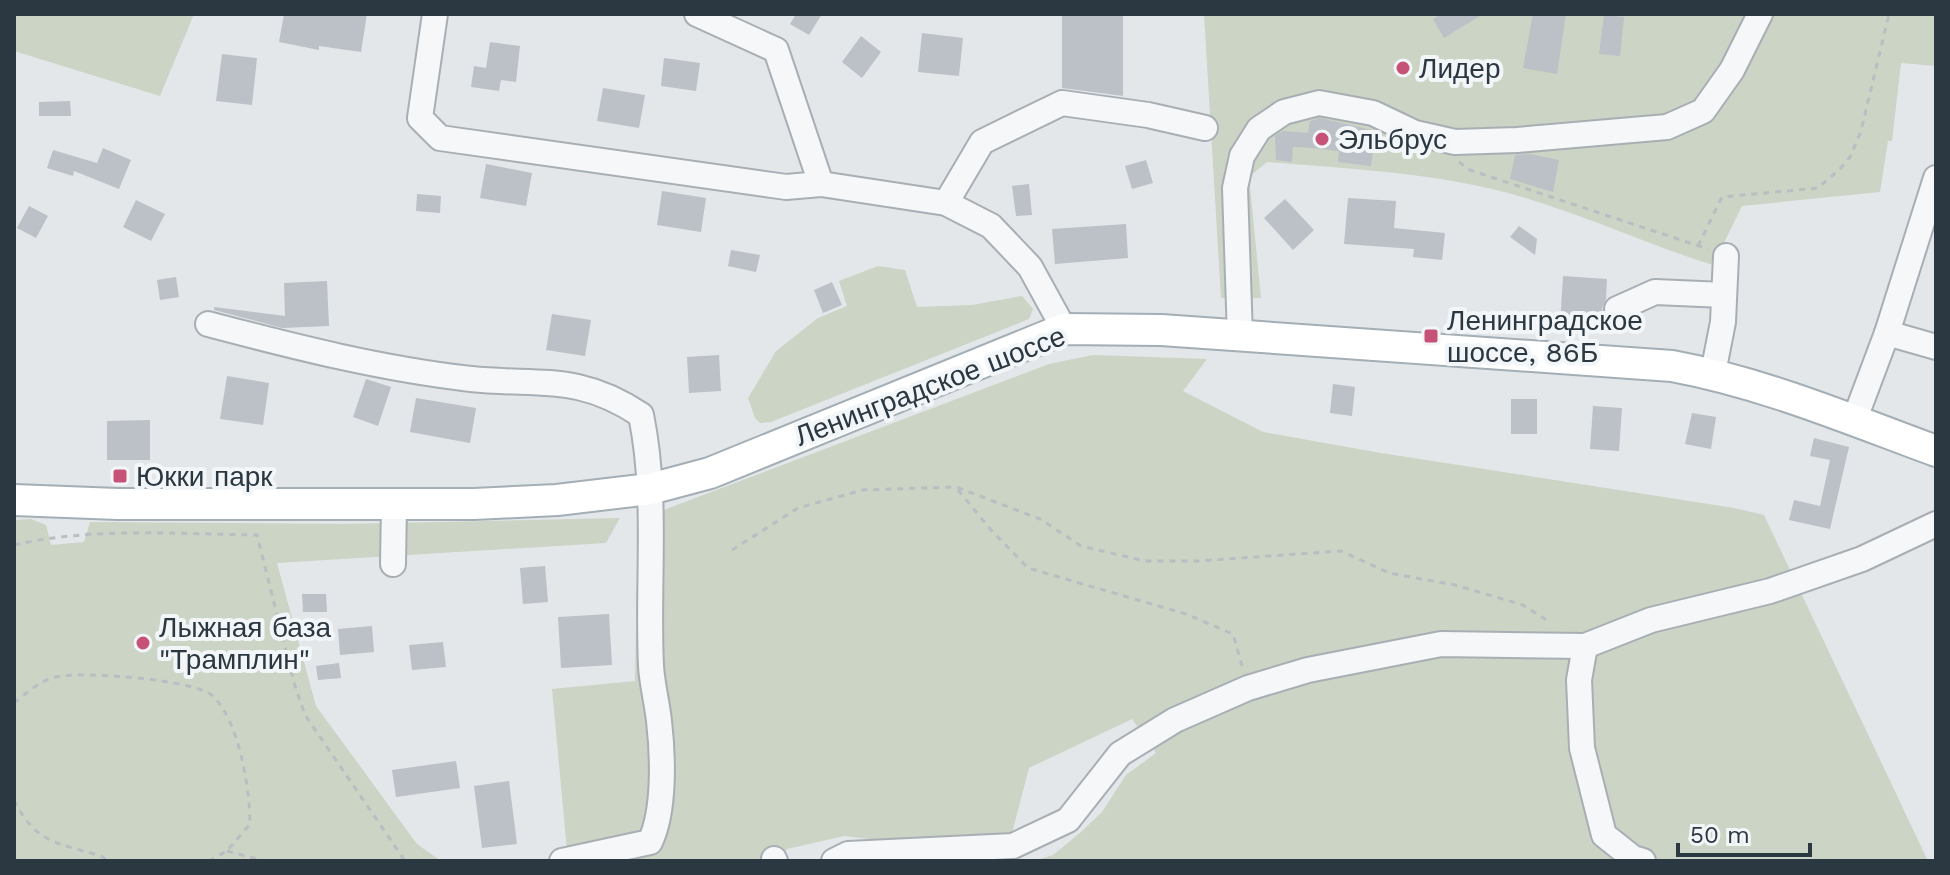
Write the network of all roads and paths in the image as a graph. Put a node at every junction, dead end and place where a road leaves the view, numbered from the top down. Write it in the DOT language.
graph roads {
  1 [pos="435,14"];
  2 [pos="697,14"];
  3 [pos="1760,14"];
  4 [pos="1889,14"];
  5 [pos="1205,128"];
  6 [pos="1470,170"];
  7 [pos="1936,178"];
  8 [pos="821,184"];
  9 [pos="946,203"];
  10 [pos="1698,246"];
  11 [pos="1726,256"];
  12 [pos="1724,295"];
  13 [pos="1617,309"];
  14 [pos="208,324"];
  15 [pos="1064,329"];
  16 [pos="1887,333"];
  17 [pos="1240,337"];
  18 [pos="1936,347"];
  19 [pos="1713,373"];
  20 [pos="1854,421"];
  21 [pos="1936,451"];
  22 [pos="956,487"];
  23 [pos="650,489"];
  24 [pos="14,500"];
  25 [pos="394,505"];
  26 [pos="1936,524"];
  27 [pos="14,545"];
  28 [pos="732,550"];
  29 [pos="393,564"];
  30 [pos="1585,646"];
  31 [pos="1248,688"];
  32 [pos="14,703"];
  33 [pos="14,800"];
  34 [pos="227,851"];
  35 [pos="108,861"];
  36 [pos="209,861"];
  37 [pos="265,861"];
  38 [pos="405,861"];
  39 [pos="562,861"];
  40 [pos="834,861"];
  41 [pos="1643,861"];
  1 -- 8 [label="street"];
  2 -- 8 [label="street"];
  3 -- 17 [label="street"];
  4 -- 10 [label="path"];
  5 -- 9 [label="street"];
  6 -- 10 [label="path"];
  7 -- 16 [label="street"];
  8 -- 9 [label="street"];
  9 -- 15 [label="street"];
  10 -- 11 [label="path"];
  11 -- 12 [label="street"];
  12 -- 13 [label="street"];
  12 -- 19 [label="street"];
  14 -- 23 [label="street"];
  15 -- 17 [label="main road, Ленинградское шоссе"];
  15 -- 23 [label="main road, Ленинградское шоссе"];
  16 -- 18 [label="street"];
  16 -- 20 [label="street"];
  17 -- 19 [label="main road, Ленинградское шоссе"];
  19 -- 20 [label="main road, Ленинградское шоссе"];
  20 -- 21 [label="main road, Ленинградское шоссе"];
  22 -- 28 [label="path"];
  22 -- 30 [label="path"];
  22 -- 31 [label="path"];
  23 -- 25 [label="main road, Ленинградское шоссе"];
  23 -- 39 [label="street"];
  24 -- 25 [label="main road, Ленинградское шоссе"];
  25 -- 29 [label="street"];
  26 -- 30 [label="street"];
  27 -- 38 [label="path"];
  30 -- 31 [label="street"];
  30 -- 41 [label="street"];
  31 -- 40 [label="street"];
  32 -- 34 [label="path"];
  33 -- 35 [label="path"];
  34 -- 36 [label="path"];
  34 -- 37 [label="path"];
}
